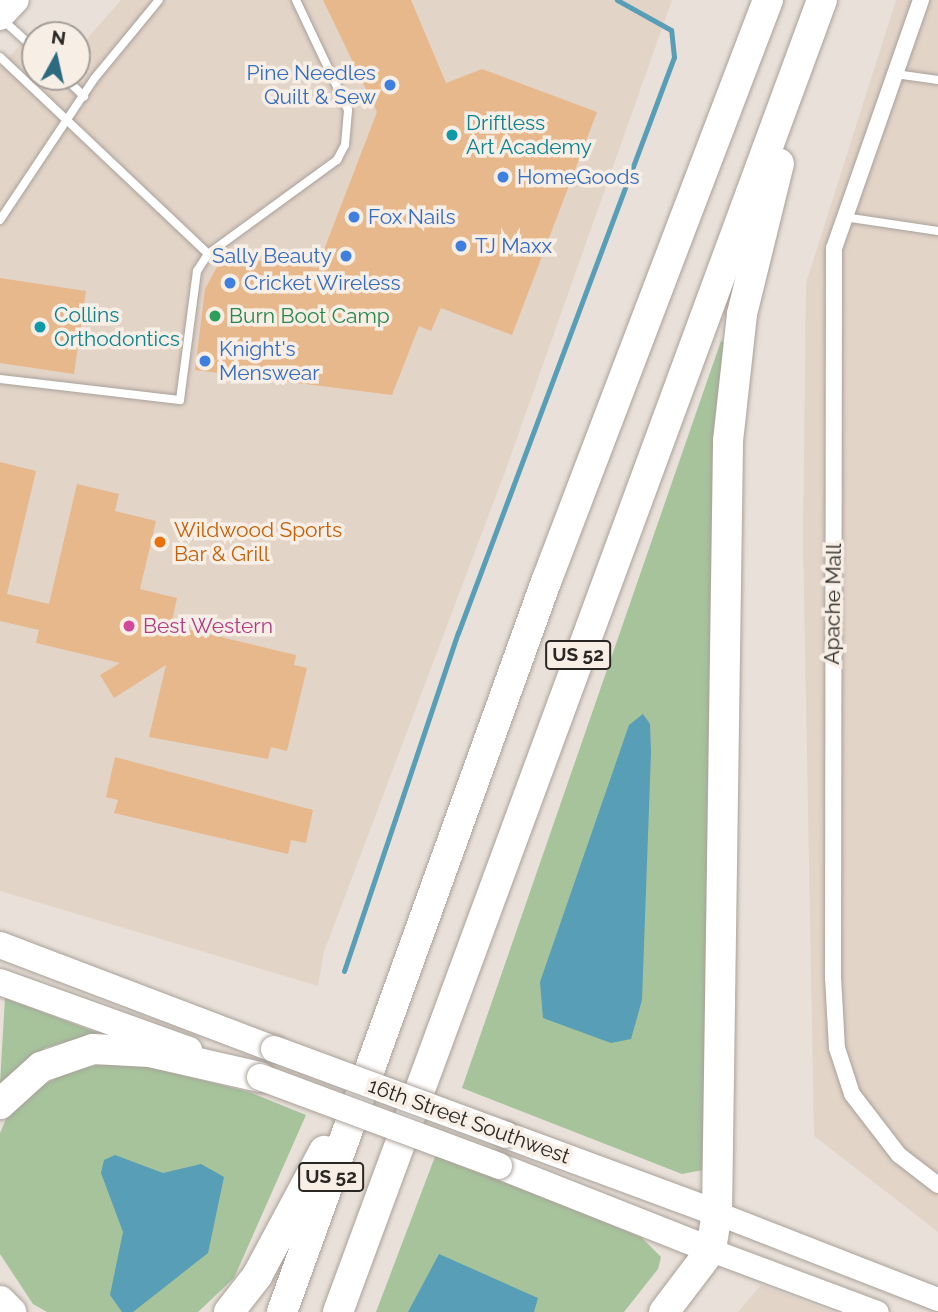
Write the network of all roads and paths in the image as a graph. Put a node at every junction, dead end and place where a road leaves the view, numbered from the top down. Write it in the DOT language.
graph roads {
  1 [pos="16,0"];
  2 [pos="159,0"];
  3 [pos="296,0"];
  4 [pos="768,0"];
  5 [pos="822,0"];
  6 [pos="921,0"];
  7 [pos="0,17"];
  8 [pos="21,36"];
  9 [pos="0,57"];
  10 [pos="895,74"];
  11 [pos="938,80"];
  12 [pos="79,91"];
  13 [pos="84,96"];
  14 [pos="65,121"];
  15 [pos="841,217"];
  16 [pos="0,220"];
  17 [pos="938,231"];
  18 [pos="208,254"];
  19 [pos="0,379"];
  20 [pos="0,945"];
  21 [pos="0,982"];
  22 [pos="381,1042"];
  23 [pos="260,1077"];
  24 [pos="0,1104"];
  25 [pos="938,1185"];
  26 [pos="718,1213"];
  27 [pos="711,1250"];
  28 [pos="938,1299"];
  29 [pos="0,1301"];
  30 [pos="11,1312"];
  31 [pos="229,1312"];
  32 [pos="282,1312"];
  33 [pos="338,1312"];
  34 [pos="664,1312"];
  35 [pos="877,1312"];
  1 -- 7 [label="main road"];
  2 -- 13 [label="lane"];
  3 -- 18 [label="lane"];
  4 -- 22 [label="highway, US 52"];
  5 -- 26 [label="highway"];
  5 -- 33 [label="highway, US 52"];
  6 -- 10 [label="street, Apache Mall"];
  7 -- 8 [label="lane"];
  9 -- 14 [label="lane"];
  10 -- 11 [label="lane"];
  10 -- 15 [label="street, Apache Mall"];
  12 -- 13 [label="lane"];
  13 -- 14 [label="lane"];
  14 -- 16 [label="lane"];
  14 -- 18 [label="lane"];
  15 -- 17 [label="lane"];
  15 -- 25 [label="street, Apache Mall"];
  18 -- 19 [label="lane"];
  20 -- 26 [label="main road, 16th Street Southwest, bridge"];
  21 -- 23 [label="main road, 16th Street Southwest"];
  22 -- 31 [label="highway"];
  22 -- 32 [label="highway, US 52"];
  23 -- 24 [label="highway"];
  23 -- 27 [label="main road, 16th Street Southwest, bridge"];
  26 -- 27 [label="highway"];
  26 -- 28 [label="main road, 16th Street Southwest"];
  27 -- 34 [label="highway"];
  27 -- 35 [label="main road, 16th Street Southwest"];
  29 -- 30 [label="highway"];
}
